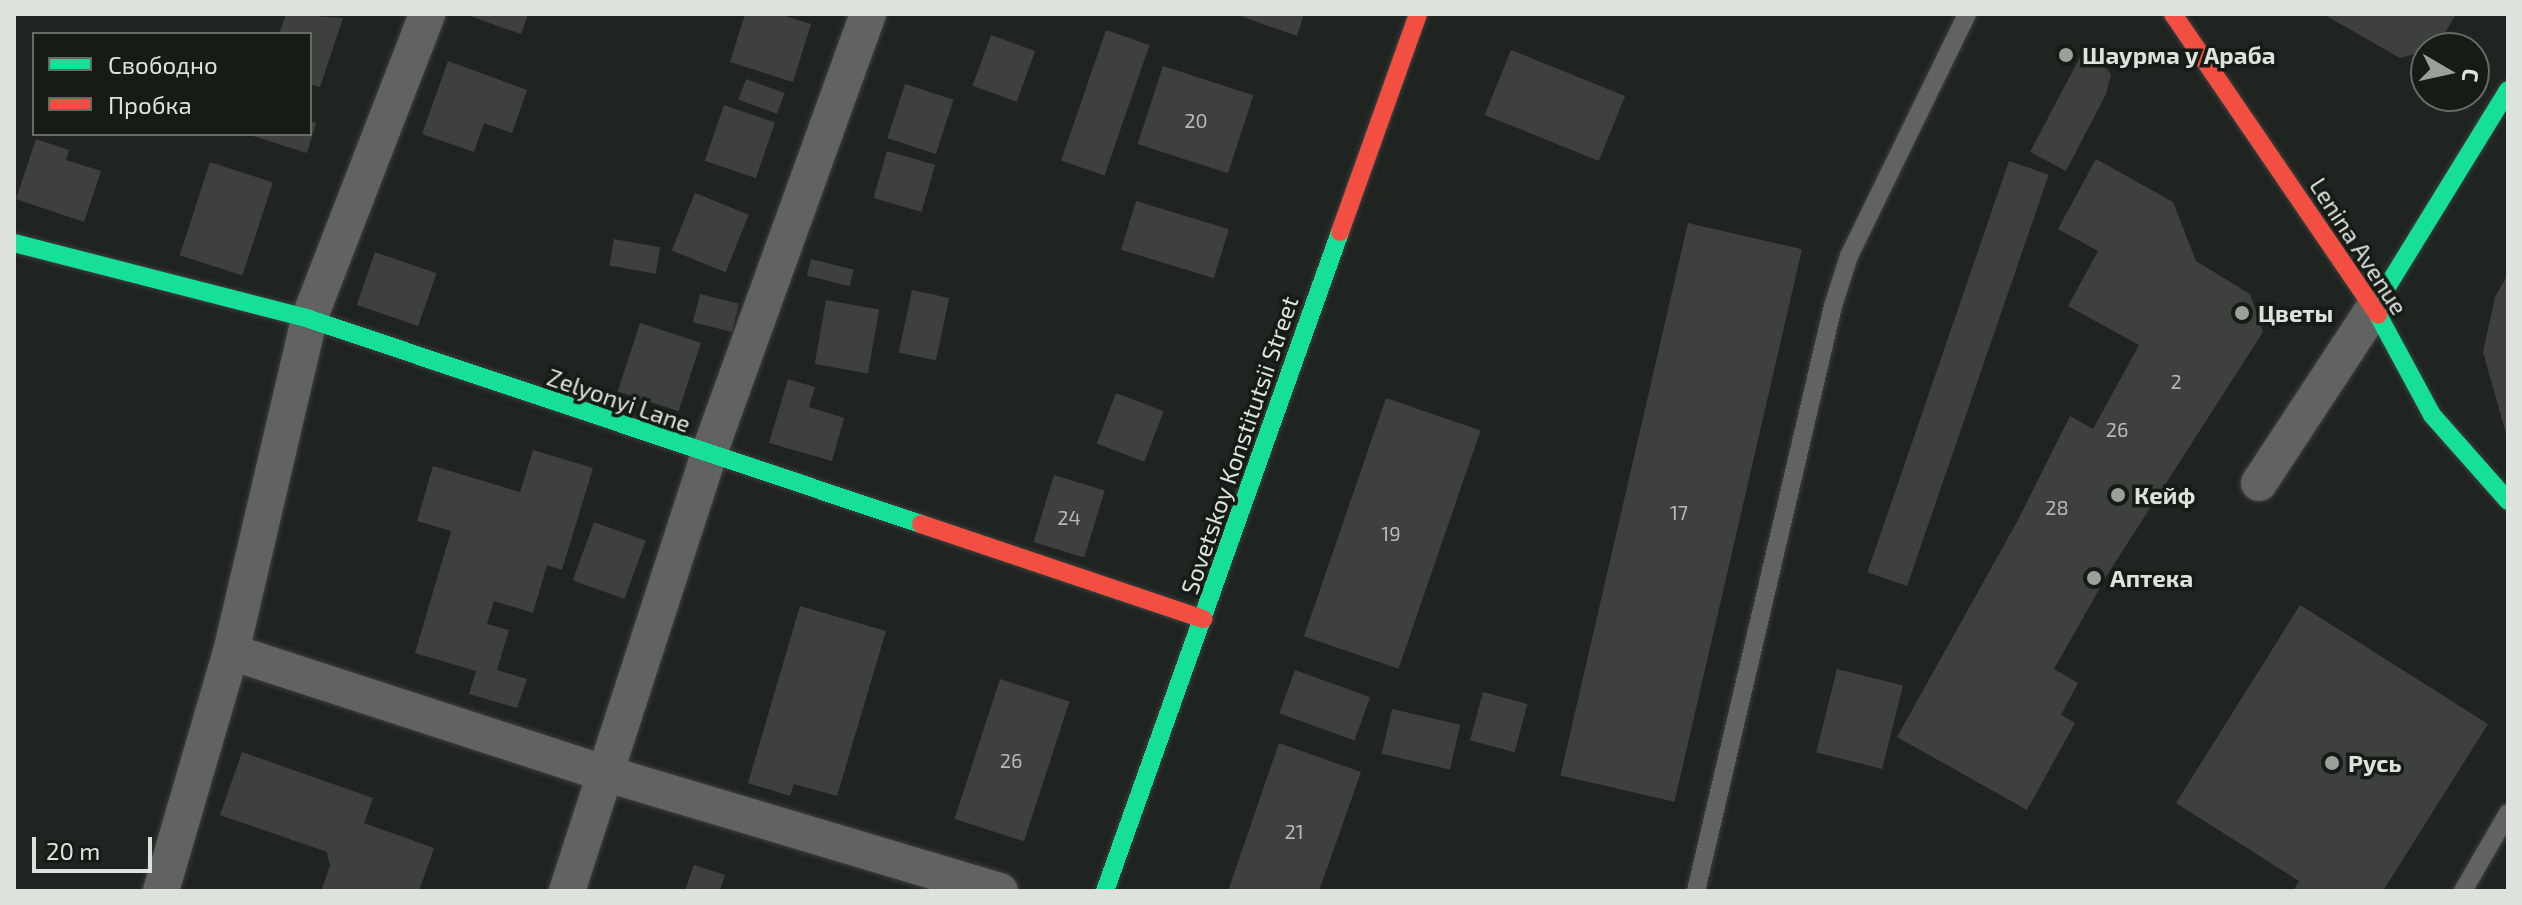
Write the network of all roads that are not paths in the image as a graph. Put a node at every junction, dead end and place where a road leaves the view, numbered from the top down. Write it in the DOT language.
graph roads {
  1 [pos="427,14"];
  2 [pos="868,14"];
  3 [pos="1418,14"];
  4 [pos="1967,14"];
  5 [pos="2173,14"];
  6 [pos="2508,90"];
  7 [pos="14,243"];
  8 [pos="2374,308"];
  9 [pos="309,319"];
  10 [pos="708,456"];
  11 [pos="2259,483"];
  12 [pos="2508,501"];
  13 [pos="1203,619"];
  14 [pos="231,652"];
  15 [pos="607,774"];
  16 [pos="2508,813"];
  17 [pos="161,891"];
  18 [pos="567,891"];
  19 [pos="1000,891"];
  20 [pos="1105,891"];
  21 [pos="1696,891"];
  22 [pos="2463,891"];
  1 -- 9 [label="street"];
  2 -- 10 [label="street"];
  3 -- 13 [label="main road, Sovetskoy Konstitutsii Street"];
  4 -- 21 [label="lane"];
  5 -- 8 [label="main road, Lenina Avenue"];
  6 -- 8 [label="main road"];
  7 -- 9 [label="main road, Zelyonyi Lane"];
  8 -- 11 [label="street"];
  8 -- 12 [label="main road, Lenina Avenue"];
  9 -- 10 [label="main road, Zelyonyi Lane"];
  9 -- 14 [label="street"];
  10 -- 13 [label="main road, Zelyonyi Lane"];
  10 -- 15 [label="street"];
  13 -- 20 [label="main road, Sovetskoy Konstitutsii Street"];
  14 -- 15 [label="street"];
  14 -- 17 [label="street"];
  15 -- 18 [label="street"];
  15 -- 19 [label="street"];
  16 -- 22 [label="lane"];
}
